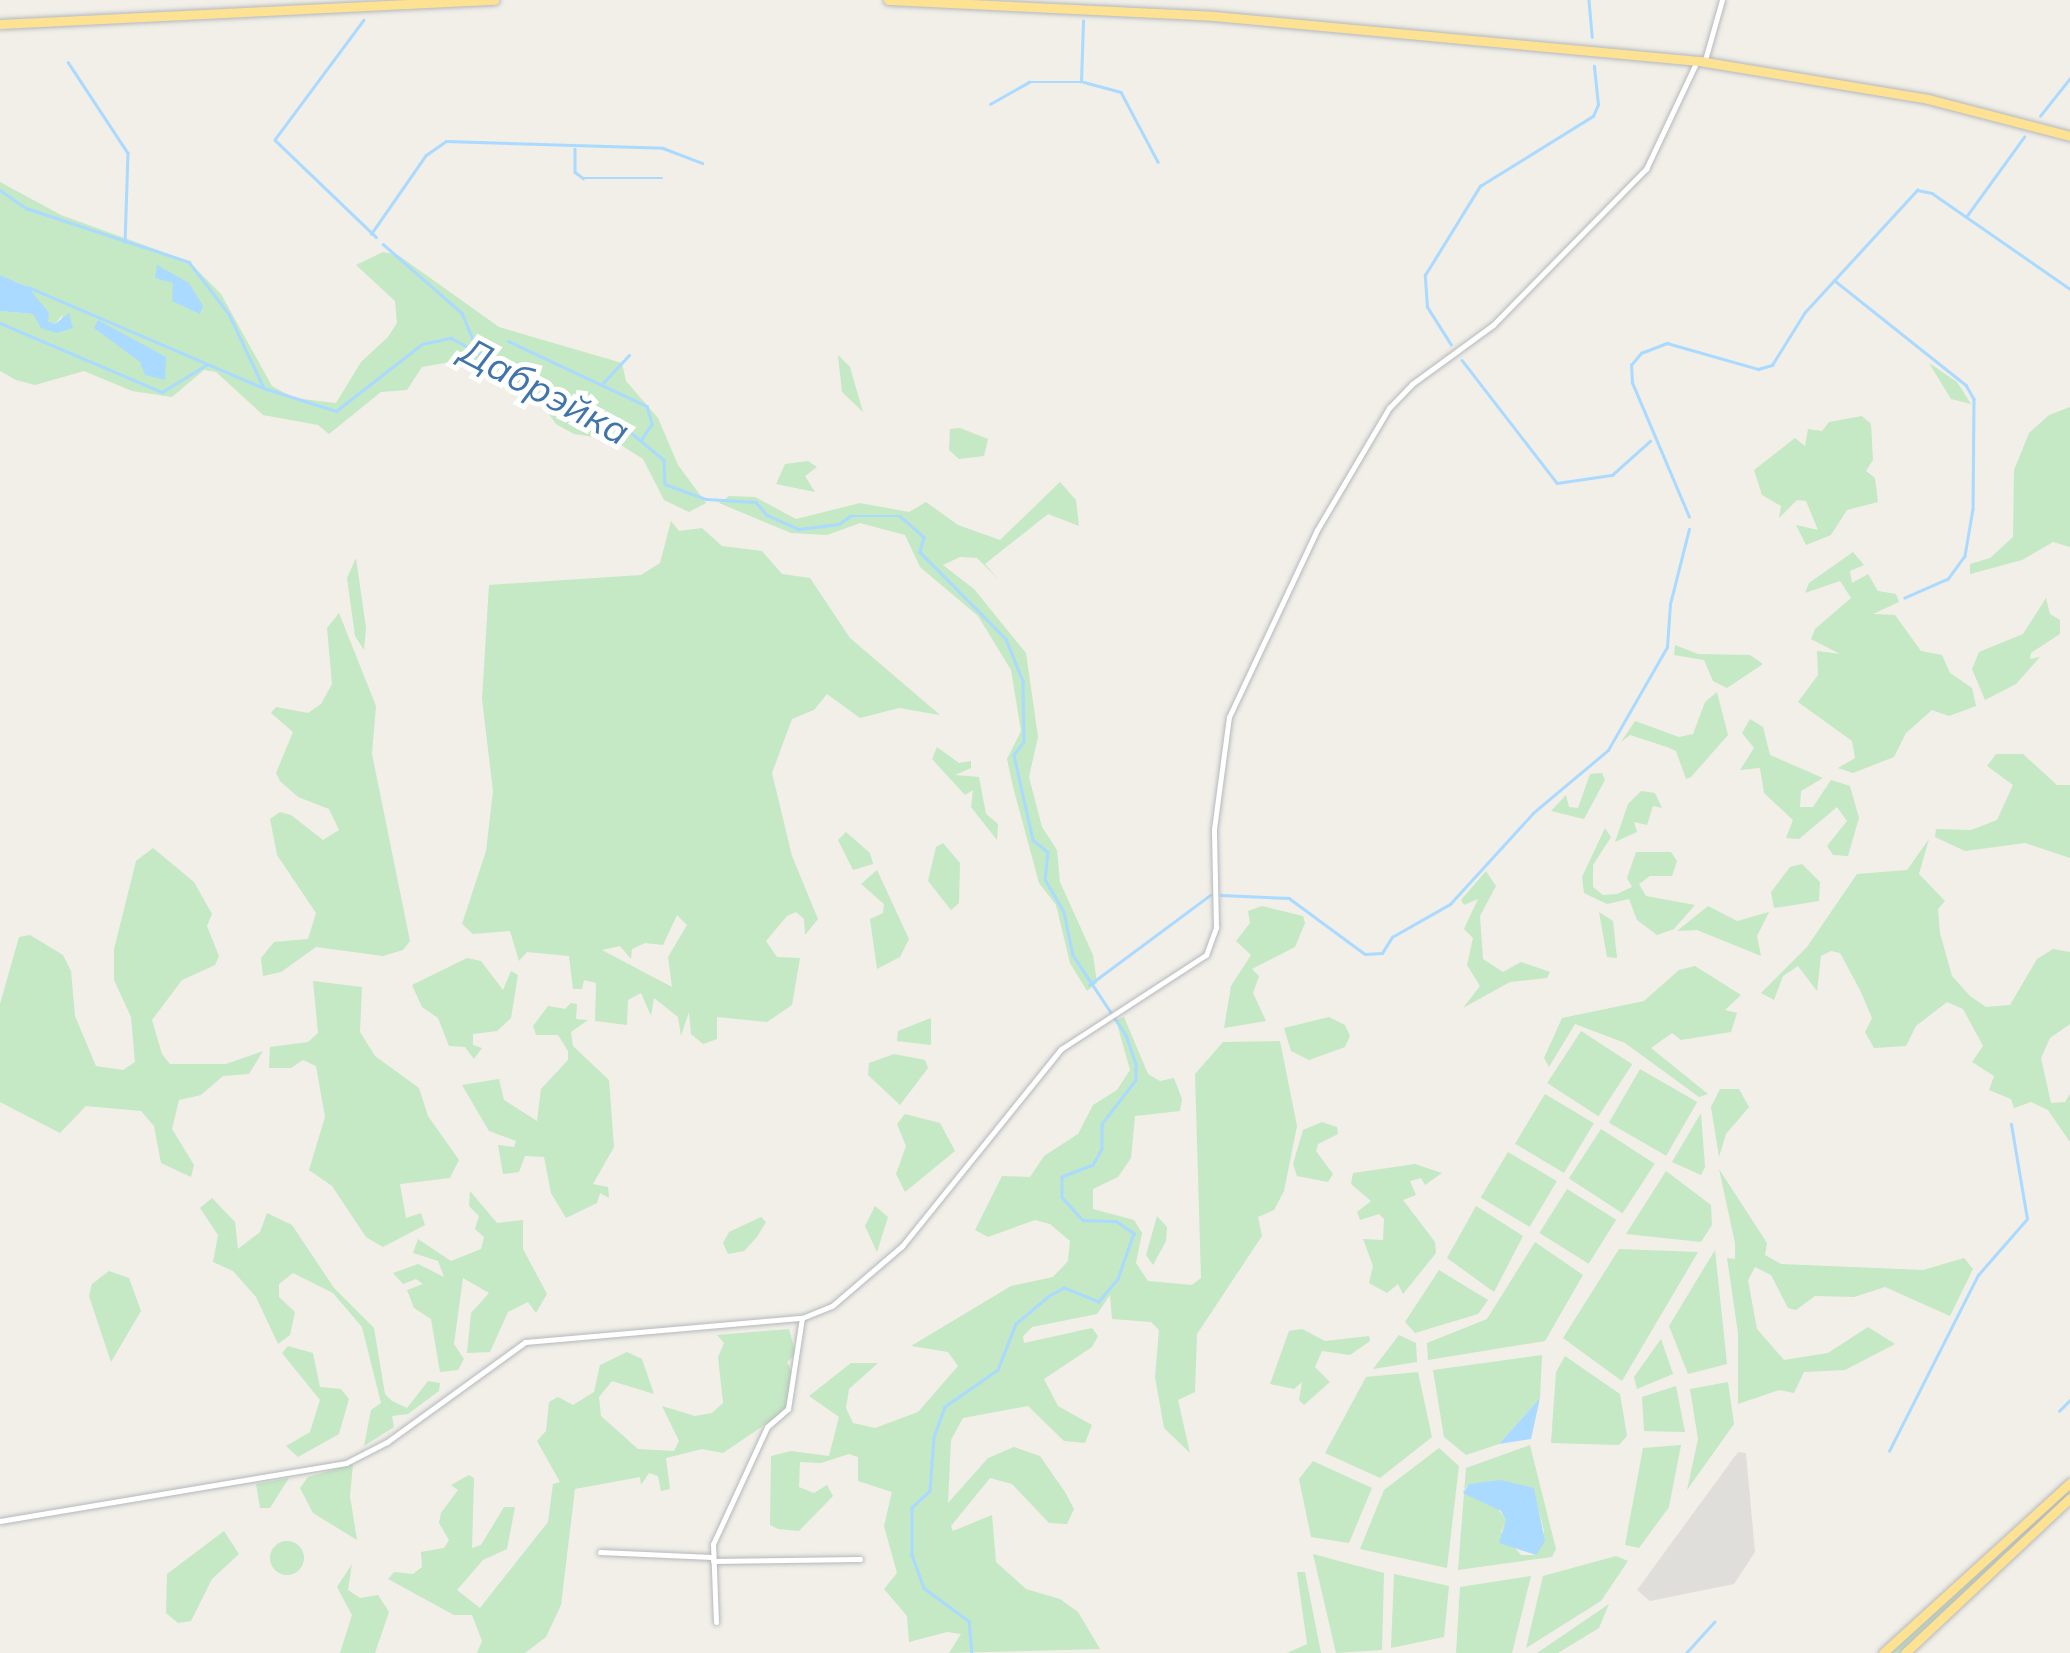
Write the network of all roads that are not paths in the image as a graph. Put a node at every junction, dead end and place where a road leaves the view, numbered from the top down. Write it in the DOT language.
graph roads {
  1 [pos="494,0"];
  2 [pos="888,0"];
  3 [pos="1722,0"];
  4 [pos="0,24"];
  5 [pos="1701,62"];
  6 [pos="2070,136"];
  7 [pos="802,1318"];
  8 [pos="2070,1484"];
  9 [pos="2070,1498"];
  10 [pos="0,1521"];
  11 [pos="600,1552"];
  12 [pos="860,1558"];
  13 [pos="712,1559"];
  14 [pos="716,1622"];
  15 [pos="1883,1653"];
  16 [pos="1905,1653"];
  1 -- 4 [label="highway"];
  2 -- 5 [label="highway"];
  3 -- 5 [label="street"];
  5 -- 6 [label="highway"];
  5 -- 7 [label="street"];
  7 -- 10 [label="street"];
  7 -- 13 [label="street"];
  8 -- 15 [label="highway"];
  9 -- 16 [label="highway"];
  11 -- 13 [label="street"];
  12 -- 13 [label="street"];
  13 -- 14 [label="street"];
}
